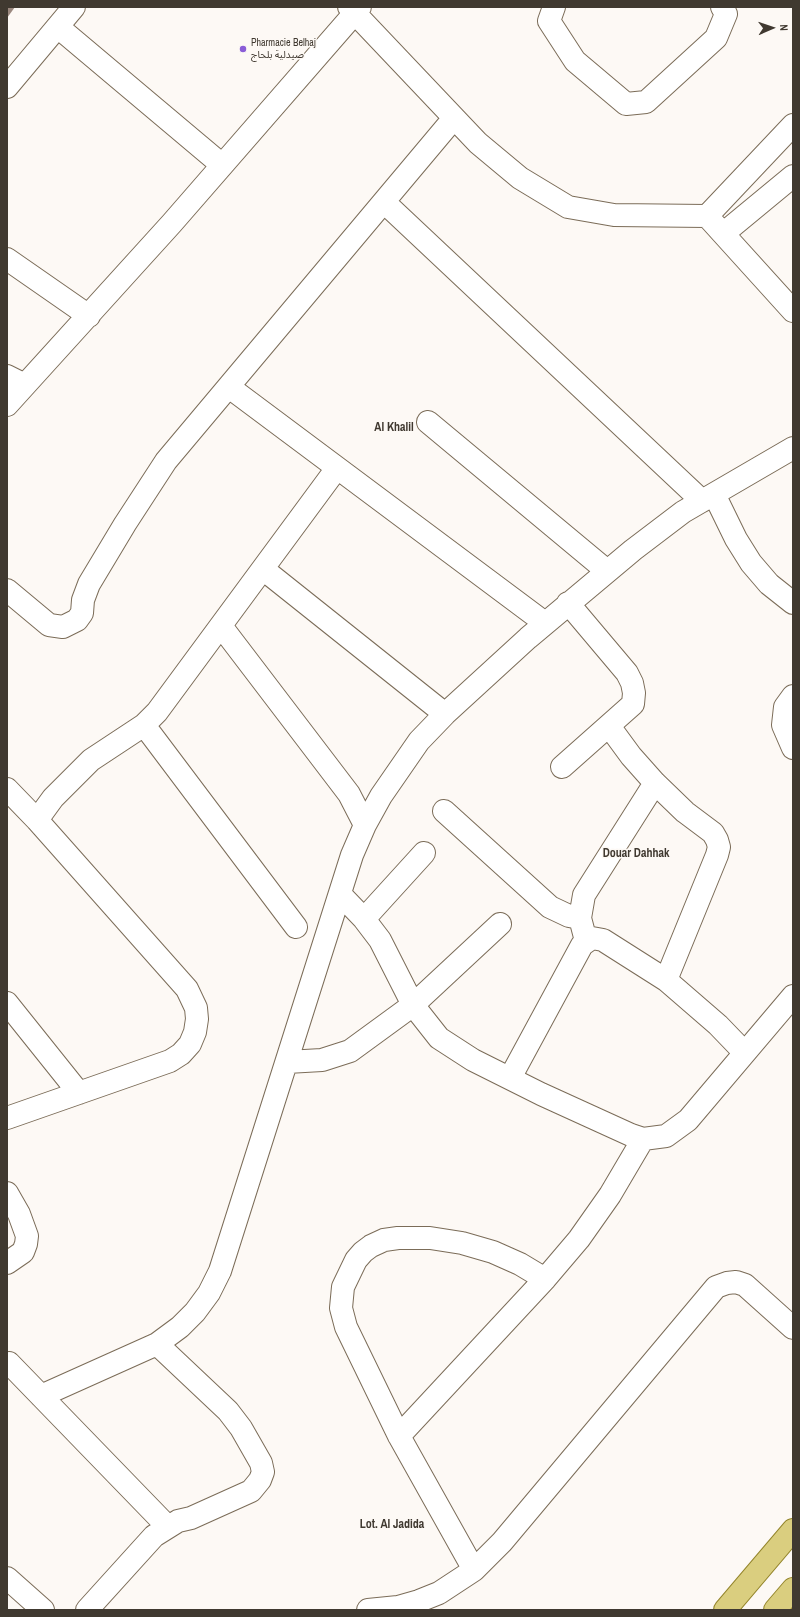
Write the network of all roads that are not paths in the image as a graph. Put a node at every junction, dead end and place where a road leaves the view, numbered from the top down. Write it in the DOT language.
graph roads {
  1 [pos="74,7"];
  2 [pos="554,7"];
  3 [pos="722,7"];
  4 [pos="355,9"];
  5 [pos="58,27"];
  6 [pos="7,87"];
  7 [pos="454,118"];
  8 [pos="793,125"];
  9 [pos="222,165"];
  10 [pos="793,176"];
  11 [pos="384,202"];
  12 [pos="707,216"];
  13 [pos="724,233"];
  14 [pos="7,259"];
  15 [pos="793,310"];
  16 [pos="89,316"];
  17 [pos="16,380"];
  18 [pos="229,387"];
  19 [pos="7,405"];
  20 [pos="428,422"];
  21 [pos="793,448"];
  22 [pos="337,468"];
  23 [pos="708,498"];
  24 [pos="263,569"];
  25 [pos="607,571"];
  26 [pos="7,590"];
  27 [pos="568,603"];
  28 [pos="793,604"];
  29 [pos="545,623"];
  30 [pos="221,626"];
  31 [pos="793,696"];
  32 [pos="444,714"];
  33 [pos="144,725"];
  34 [pos="609,726"];
  35 [pos="793,748"];
  36 [pos="562,767"];
  37 [pos="655,783"];
  38 [pos="7,789"];
  39 [pos="444,811"];
  40 [pos="37,820"];
  41 [pos="365,825"];
  42 [pos="424,853"];
  43 [pos="340,894"];
  44 [pos="580,918"];
  45 [pos="364,919"];
  46 [pos="500,924"];
  47 [pos="296,927"];
  48 [pos="586,941"];
  49 [pos="666,980"];
  50 [pos="793,996"];
  51 [pos="7,1003"];
  52 [pos="413,1005"];
  53 [pos="744,1052"];
  54 [pos="287,1062"];
  55 [pos="510,1078"];
  56 [pos="79,1093"];
  57 [pos="7,1118"];
  58 [pos="643,1139"];
  59 [pos="7,1193"];
  60 [pos="7,1263"];
  61 [pos="545,1279"];
  62 [pos="793,1328"];
  63 [pos="157,1344"];
  64 [pos="9,1363"];
  65 [pos="41,1396"];
  66 [pos="399,1436"];
  67 [pos="167,1526"];
  68 [pos="793,1530"];
  69 [pos="474,1570"];
  70 [pos="7,1578"];
  71 [pos="793,1589"];
  72 [pos="43,1610"];
  73 [pos="87,1610"];
  74 [pos="368,1610"];
  75 [pos="725,1610"];
  76 [pos="775,1610"];
  1 -- 5 [label="street"];
  2 -- 3 [label="street"];
  4 -- 7 [label="street"];
  4 -- 9 [label="street"];
  5 -- 6 [label="street"];
  5 -- 9 [label="street"];
  7 -- 11 [label="street"];
  7 -- 12 [label="street"];
  8 -- 12 [label="street"];
  9 -- 16 [label="street"];
  10 -- 13 [label="street"];
  11 -- 18 [label="street"];
  11 -- 23 [label="street"];
  12 -- 13 [label="street"];
  13 -- 15 [label="street"];
  14 -- 16 [label="street"];
  16 -- 17 [label="street"];
  17 -- 19 [label="street"];
  18 -- 22 [label="street"];
  18 -- 26 [label="street"];
  20 -- 25 [label="street"];
  21 -- 23 [label="street"];
  22 -- 24 [label="street"];
  22 -- 29 [label="street"];
  23 -- 25 [label="street"];
  23 -- 28 [label="street"];
  24 -- 30 [label="street"];
  24 -- 32 [label="street"];
  25 -- 27 [label="street"];
  27 -- 29 [label="street"];
  27 -- 34 [label="street"];
  29 -- 32 [label="street"];
  30 -- 33 [label="street"];
  30 -- 41 [label="street"];
  31 -- 35 [label="street"];
  32 -- 41 [label="street"];
  33 -- 40 [label="street"];
  33 -- 47 [label="street"];
  34 -- 36 [label="street"];
  34 -- 37 [label="street"];
  37 -- 44 [label="street"];
  37 -- 49 [label="street"];
  38 -- 40 [label="street"];
  39 -- 44 [label="street"];
  40 -- 56 [label="street"];
  41 -- 43 [label="street"];
  42 -- 45 [label="street"];
  43 -- 45 [label="street"];
  43 -- 54 [label="street"];
  44 -- 48 [label="street"];
  45 -- 52 [label="street"];
  46 -- 52 [label="street"];
  48 -- 49 [label="street"];
  48 -- 55 [label="street"];
  49 -- 53 [label="street"];
  50 -- 53 [label="street"];
  51 -- 56 [label="street"];
  52 -- 54 [label="street"];
  52 -- 55 [label="street"];
  53 -- 58 [label="street"];
  54 -- 63 [label="street"];
  55 -- 58 [label="street"];
  56 -- 57 [label="street"];
  58 -- 61 [label="street"];
  59 -- 60 [label="street"];
  61 -- 66 [label="street"];
  61 -- 66 [label="street"];
  62 -- 69 [label="street"];
  63 -- 65 [label="street"];
  63 -- 67 [label="street"];
  64 -- 65 [label="street"];
  65 -- 67 [label="street"];
  66 -- 69 [label="street"];
  67 -- 73 [label="street"];
  68 -- 75 [label="main road"];
  69 -- 74 [label="street"];
  70 -- 72 [label="street"];
  71 -- 76 [label="main road"];
}
